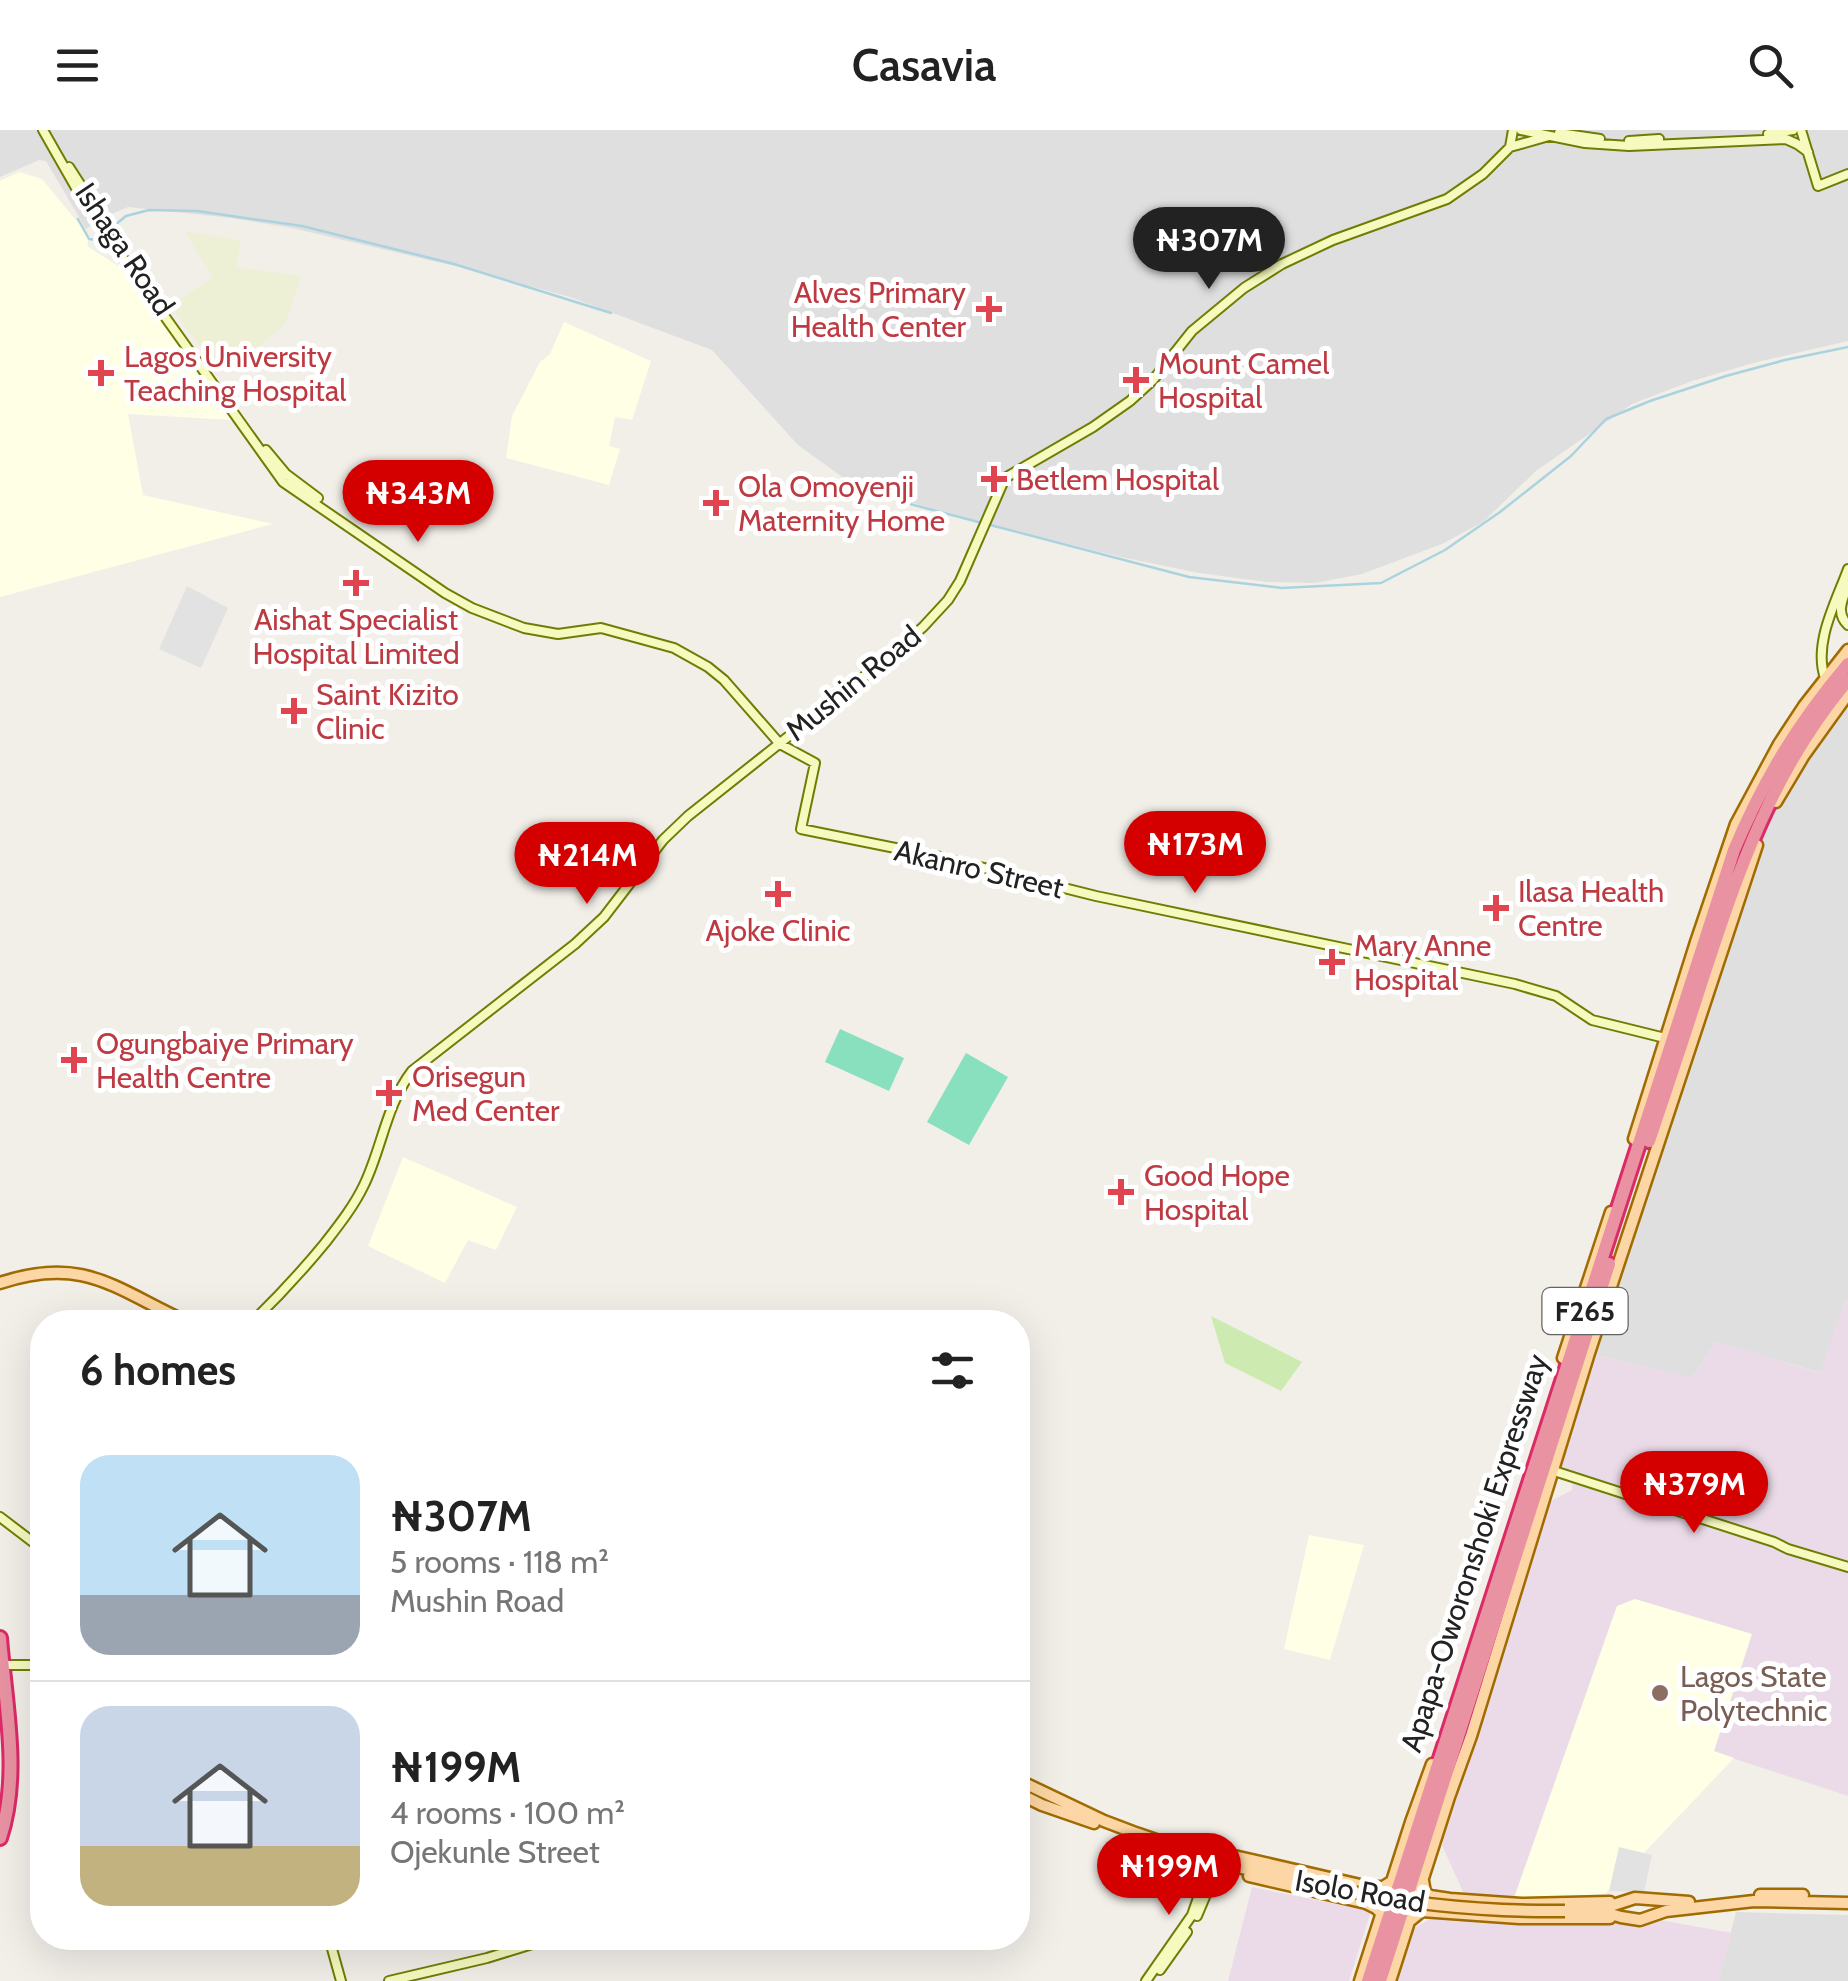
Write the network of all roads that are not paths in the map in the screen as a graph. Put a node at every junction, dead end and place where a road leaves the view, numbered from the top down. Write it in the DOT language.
graph roads {
  1 [pos="45,130"];
  2 [pos="1512,130"];
  3 [pos="1521,130"];
  4 [pos="1797,130"];
  5 [pos="1547,133"];
  6 [pos="1647,138"];
  7 [pos="1510,147"];
  8 [pos="1808,152"];
  9 [pos="1848,174"];
  10 [pos="1848,569"];
  11 [pos="1848,585"];
  12 [pos="1848,625"];
  13 [pos="1848,650"];
  14 [pos="1848,664"];
  15 [pos="1825,678"];
  16 [pos="1848,680"];
  17 [pos="1848,694"];
  18 [pos="777,742"];
  19 [pos="1666,1038"];
  20 [pos="0,1285"];
  21 [pos="153,1310"];
  22 [pos="163,1310"];
  23 [pos="264,1310"];
  24 [pos="1551,1470"];
  25 [pos="0,1517"];
  26 [pos="30,1540"];
  27 [pos="1848,1566"];
  28 [pos="0,1638"];
  29 [pos="1,1664"];
  30 [pos="30,1664"];
  31 [pos="0,1722"];
  32 [pos="1030,1790"];
  33 [pos="1030,1795"];
  34 [pos="0,1813"];
  35 [pos="0,1838"];
  36 [pos="1192,1852"];
  37 [pos="1214,1864"];
  38 [pos="1234,1866"];
  39 [pos="1422,1880"];
  40 [pos="1392,1881"];
  41 [pos="1651,1900"];
  42 [pos="1848,1900"];
  43 [pos="1624,1901"];
  44 [pos="1692,1905"];
  45 [pos="1597,1910"];
  46 [pos="1382,1914"];
  47 [pos="1654,1916"];
  48 [pos="1624,1918"];
  49 [pos="1410,1920"];
  50 [pos="332,1950"];
  51 [pos="513,1950"];
  52 [pos="338,1979"];
  53 [pos="389,1981"];
  54 [pos="1148,1981"];
  55 [pos="1360,1981"];
  56 [pos="1368,1981"];
  57 [pos="1380,1981"];
  58 [pos="1390,1981"];
  1 -- 18 [label="main road, Ishaga Road"];
  2 -- 7 [label="main road"];
  3 -- 5 [label="main road"];
  4 -- 6 [label="main road"];
  4 -- 8 [label="main road"];
  5 -- 6 [label="main road"];
  5 -- 7 [label="main road"];
  6 -- 8 [label="main road"];
  7 -- 18 [label="main road, Mushin Road"];
  8 -- 9 [label="main road"];
  10 -- 15 [label="main road"];
  11 -- 12 [label="main road"];
  13 -- 15 [label="main road, Apapa-Oworonshoki Expressway"];
  14 -- 56 [label="highway, Apapa-Oworonshoki Expressway / F265"];
  15 -- 19 [label="main road, Apapa-Oworonshoki Expressway"];
  16 -- 57 [label="highway, Apapa-Oworonshoki Expressway / F265"];
  17 -- 24 [label="main road, Apapa-Oworonshoki Expressway"];
  18 -- 19 [label="main road, Akanro Street"];
  18 -- 23 [label="main road, Mushin Road"];
  19 -- 40 [label="main road, Apapa-Oworonshoki Expressway"];
  20 -- 21 [label="main road"];
  20 -- 22 [label="main road"];
  24 -- 27 [label="main road"];
  24 -- 39 [label="main road, Apapa-Oworonshoki Expressway"];
  25 -- 26 [label="main road"];
  28 -- 29 [label="highway"];
  29 -- 30 [label="main road"];
  29 -- 35 [label="highway"];
  31 -- 34 [label="highway"];
  32 -- 36 [label="main road, Isolo Road"];
  33 -- 37 [label="main road"];
  36 -- 38 [label="main road, Isolo Road"];
  36 -- 40 [label="main road"];
  37 -- 38 [label="main road"];
  37 -- 46 [label="main road"];
  37 -- 54 [label="main road"];
  38 -- 45 [label="main road, Isolo Road, bridge"];
  39 -- 43 [label="main road"];
  39 -- 49 [label="main road, Apapa-Oworonshoki Expressway"];
  40 -- 46 [label="main road, Apapa-Oworonshoki Expressway"];
  41 -- 43 [label="main road"];
  41 -- 44 [label="main road"];
  41 -- 47 [label="main road"];
  42 -- 44 [label="main road"];
  43 -- 45 [label="main road"];
  43 -- 48 [label="main road"];
  44 -- 47 [label="main road"];
  45 -- 48 [label="main road"];
  46 -- 55 [label="main road, Apapa-Oworonshoki Expressway"];
  47 -- 48 [label="main road"];
  48 -- 49 [label="main road"];
  49 -- 58 [label="main road, Apapa-Oworonshoki Expressway"];
  50 -- 52 [label="main road"];
  51 -- 53 [label="main road"];
}
